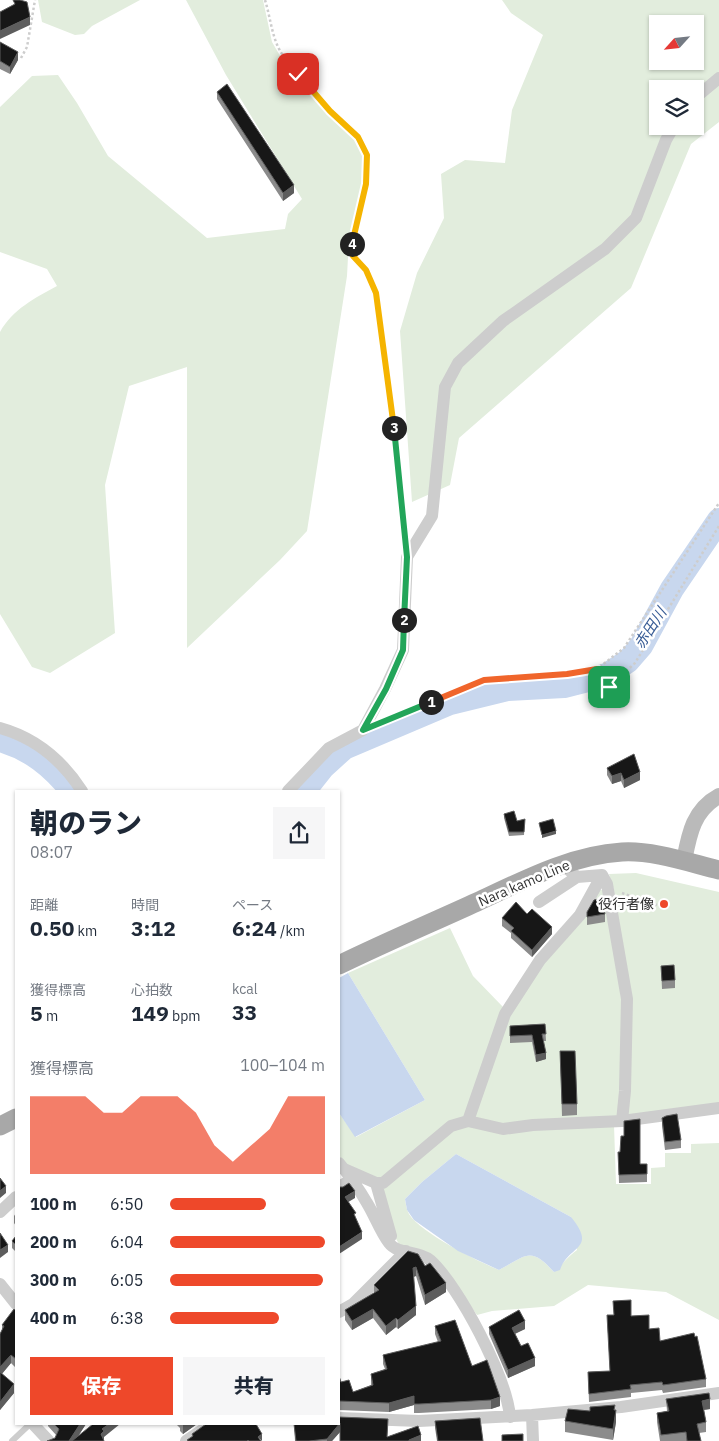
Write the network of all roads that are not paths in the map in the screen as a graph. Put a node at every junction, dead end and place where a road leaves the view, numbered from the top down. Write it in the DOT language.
graph roads {
  1 [pos="719,78"];
  2 [pos="704,90"];
  3 [pos="669,135"];
  4 [pos="0,728"];
  5 [pos="81,790"];
  6 [pos="289,790"];
  7 [pos="719,796"];
  8 [pos="684,861"];
  9 [pos="719,870"];
  10 [pos="570,871"];
  11 [pos="602,875"];
  12 [pos="539,902"];
  13 [pos="340,965"];
  14 [pos="719,1108"];
  15 [pos="15,1118"];
  16 [pos="468,1121"];
  17 [pos="622,1121"];
  18 [pos="0,1126"];
  19 [pos="341,1166"];
  20 [pos="351,1180"];
  21 [pos="376,1183"];
  22 [pos="340,1186"];
  23 [pos="15,1198"];
  24 [pos="0,1212"];
  25 [pos="401,1250"];
  26 [pos="0,1284"];
  27 [pos="15,1303"];
  28 [pos="340,1311"];
  29 [pos="719,1393"];
  30 [pos="532,1415"];
  31 [pos="510,1417"];
  32 [pos="340,1418"];
  33 [pos="31,1425"];
  34 [pos="33,1425"];
  35 [pos="210,1425"];
  36 [pos="12,1441"];
  37 [pos="49,1441"];
  38 [pos="186,1441"];
  39 [pos="533,1441"];
  1 -- 2 [label="street"];
  3 -- 6 [label="street"];
  4 -- 5 [label="street"];
  7 -- 8 [label="main road"];
  8 -- 9 [label="main road, Nara kamo Line"];
  8 -- 10 [label="main road, Nara kamo Line"];
  10 -- 11 [label="street"];
  10 -- 12 [label="street"];
  10 -- 13 [label="main road, Nara kamo Line"];
  11 -- 16 [label="street"];
  11 -- 17 [label="street"];
  14 -- 17 [label="street"];
  15 -- 18 [label="main road"];
  16 -- 17 [label="street"];
  16 -- 21 [label="street"];
  19 -- 20 [label="street"];
  19 -- 21 [label="street"];
  20 -- 22 [label="street"];
  20 -- 25 [label="street"];
  21 -- 25 [label="street"];
  23 -- 24 [label="street"];
  25 -- 28 [label="street"];
  25 -- 31 [label="street"];
  26 -- 27 [label="street"];
  29 -- 30 [label="street"];
  30 -- 31 [label="street"];
  30 -- 39 [label="street"];
  31 -- 32 [label="street"];
  33 -- 36 [label="lane"];
  34 -- 37 [label="street"];
  35 -- 38 [label="street"];
}
